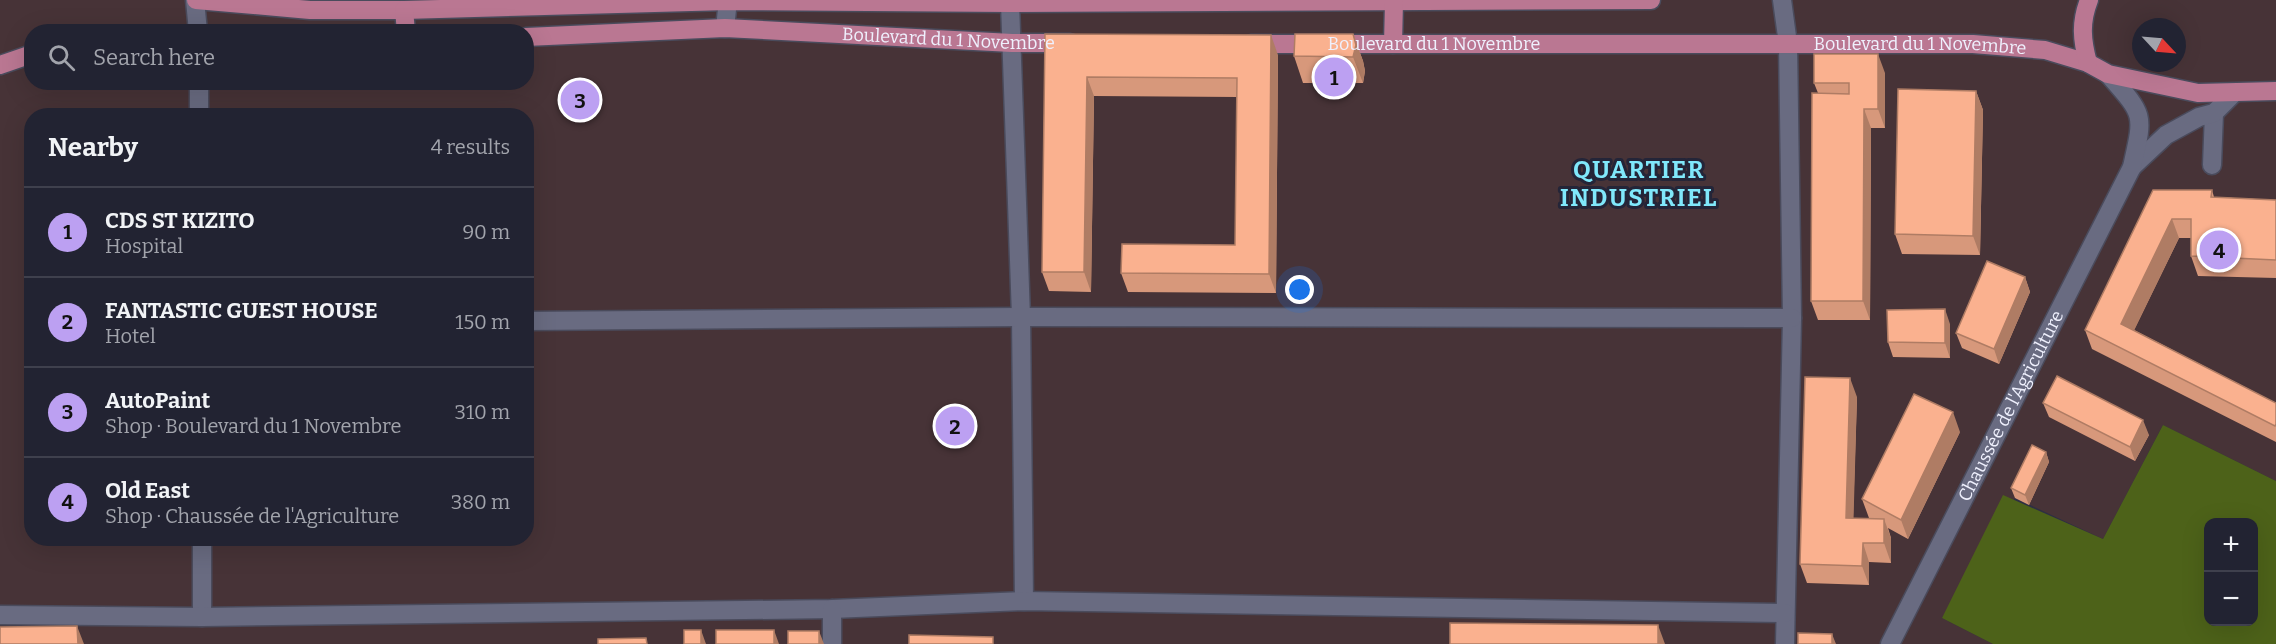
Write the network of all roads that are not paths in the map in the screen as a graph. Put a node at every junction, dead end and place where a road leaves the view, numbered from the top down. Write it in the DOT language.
graph roads {
  1 [pos="195,0"];
  2 [pos="1651,0"];
  3 [pos="1782,0"];
  4 [pos="2089,0"];
  5 [pos="728,1"];
  6 [pos="1394,2"];
  7 [pos="1010,3"];
  8 [pos="404,10"];
  9 [pos="197,24"];
  10 [pos="405,24"];
  11 [pos="725,28"];
  12 [pos="534,37"];
  13 [pos="1012,43"];
  14 [pos="1083,43"];
  15 [pos="1238,44"];
  16 [pos="1393,44"];
  17 [pos="1788,44"];
  18 [pos="24,57"];
  19 [pos="2088,63"];
  20 [pos="2,65"];
  21 [pos="2108,74"];
  22 [pos="199,90"];
  23 [pos="2276,92"];
  24 [pos="2233,94"];
  25 [pos="199,108"];
  26 [pos="2214,113"];
  27 [pos="2212,165"];
  28 [pos="2132,168"];
  29 [pos="1021,317"];
  30 [pos="1792,318"];
  31 [pos="534,321"];
  32 [pos="202,546"];
  33 [pos="1024,602"];
  34 [pos="832,609"];
  35 [pos="1785,613"];
  36 [pos="0,615"];
  37 [pos="202,617"];
  38 [pos="832,644"];
  39 [pos="1785,644"];
  40 [pos="1890,644"];
  1 -- 8 [label="main road, Boulevard du 1 Novembre"];
  1 -- 9 [label="street"];
  2 -- 6 [label="main road, Boulevard du 1 Novembre"];
  3 -- 17 [label="street"];
  4 -- 19 [label="main road"];
  5 -- 7 [label="main road, Boulevard du 1 Novembre"];
  5 -- 8 [label="main road, Boulevard du 1 Novembre"];
  5 -- 11 [label="street"];
  6 -- 7 [label="main road, Boulevard du 1 Novembre"];
  6 -- 16 [label="main road"];
  7 -- 13 [label="street"];
  8 -- 10 [label="main road"];
  11 -- 12 [label="main road, Boulevard du 1 Novembre"];
  11 -- 13 [label="main road, Boulevard du 1 Novembre"];
  13 -- 14 [label="main road, Boulevard du 1 Novembre"];
  13 -- 29 [label="street"];
  15 -- 16 [label="main road, Boulevard du 1 Novembre"];
  16 -- 17 [label="main road, Boulevard du 1 Novembre"];
  17 -- 19 [label="main road, Boulevard du 1 Novembre"];
  17 -- 30 [label="street"];
  18 -- 20 [label="main road"];
  19 -- 21 [label="main road, Boulevard du 1 Novembre"];
  21 -- 24 [label="main road, Boulevard du 1 Novembre"];
  21 -- 28 [label="street, Chaussée de l'Agriculture"];
  22 -- 25 [label="street"];
  23 -- 24 [label="main road, Boulevard du 1 Novembre"];
  24 -- 26 [label="street, Chaussée de l'Agriculture"];
  26 -- 27 [label="street"];
  26 -- 28 [label="street, Chaussée de l'Agriculture"];
  28 -- 40 [label="street, Chaussée de l'Agriculture"];
  29 -- 30 [label="street"];
  29 -- 31 [label="street"];
  29 -- 33 [label="street"];
  30 -- 35 [label="street"];
  32 -- 37 [label="street"];
  33 -- 34 [label="street"];
  33 -- 35 [label="street"];
  34 -- 37 [label="street"];
  34 -- 38 [label="street"];
  35 -- 39 [label="street"];
  36 -- 37 [label="street"];
}
